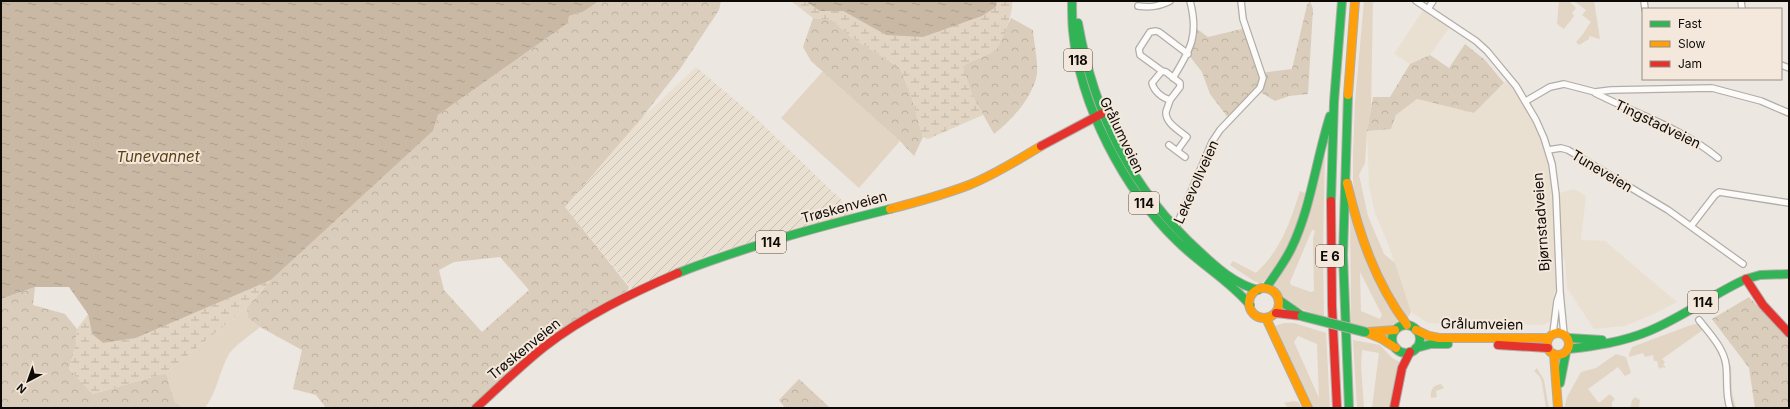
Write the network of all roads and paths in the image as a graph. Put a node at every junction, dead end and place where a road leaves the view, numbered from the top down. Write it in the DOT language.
graph roads {
  1 [pos="1072,1"];
  2 [pos="1075,1"];
  3 [pos="1170,1"];
  4 [pos="1190,1"];
  5 [pos="1241,1"];
  6 [pos="1342,1"];
  7 [pos="1354,1"];
  8 [pos="1416,1"];
  9 [pos="1433,1"];
  10 [pos="1138,6"];
  11 [pos="1428,9"];
  12 [pos="1188,54"];
  13 [pos="1162,71"];
  14 [pos="1173,78"];
  15 [pos="1595,92"];
  16 [pos="1170,100"];
  17 [pos="1526,101"];
  18 [pos="1334,104"];
  19 [pos="1789,113"];
  20 [pos="1099,114"];
  21 [pos="1169,145"];
  22 [pos="1548,150"];
  23 [pos="1177,151"];
  24 [pos="1185,157"];
  25 [pos="1718,158"];
  26 [pos="1344,168"];
  27 [pos="1789,203"];
  28 [pos="1691,226"];
  29 [pos="1175,228"];
  30 [pos="1176,240"];
  31 [pos="1743,264"];
  32 [pos="1789,274"];
  33 [pos="1746,279"];
  34 [pos="1262,289"];
  35 [pos="1560,292"];
  36 [pos="1279,300"];
  37 [pos="1250,305"];
  38 [pos="1276,313"];
  39 [pos="1302,316"];
  40 [pos="1266,318"];
  41 [pos="1700,320"];
  42 [pos="1407,325"];
  43 [pos="1395,330"];
  44 [pos="1416,330"];
  45 [pos="1789,332"];
  46 [pos="1377,334"];
  47 [pos="1550,336"];
  48 [pos="1566,336"];
  49 [pos="1619,340"];
  50 [pos="1396,348"];
  51 [pos="1413,350"];
  52 [pos="1551,351"];
  53 [pos="1567,351"];
  54 [pos="1558,404"];
  55 [pos="476,408"];
  56 [pos="1308,408"];
  57 [pos="1337,408"];
  58 [pos="1349,408"];
  59 [pos="1394,408"];
  60 [pos="1730,408"];
  1 -- 20 [label="main road, Grålumveien / 118"];
  2 -- 20 [label="main road, Grålumveien / 118"];
  3 -- 10 [label="street"];
  4 -- 12 [label="street"];
  5 -- 29 [label="street, Lekevollveien"];
  6 -- 18 [label="main road, E 6"];
  7 -- 26 [label="main road, E 6"];
  8 -- 11 [label="street"];
  9 -- 11 [label="street"];
  11 -- 17 [label="street"];
  12 -- 13 [label="street"];
  12 -- 14 [label="street"];
  13 -- 14 [label="street"];
  13 -- 16 [label="street"];
  14 -- 16 [label="street"];
  15 -- 17 [label="street"];
  15 -- 19 [label="street"];
  15 -- 25 [label="street, Tingstadveien"];
  16 -- 23 [label="street"];
  17 -- 22 [label="street"];
  18 -- 34 [label="main road, E 6"];
  18 -- 57 [label="main road, E 6"];
  20 -- 29 [label="main road, Grålumveien / 114"];
  20 -- 30 [label="main road, Grålumveien / 114"];
  20 -- 55 [label="main road, Trøskenveien / 114"];
  21 -- 23 [label="street"];
  22 -- 28 [label="street, Tuneveien"];
  22 -- 35 [label="street, Bjørnstadveien"];
  23 -- 24 [label="street"];
  26 -- 42 [label="main road, E 6"];
  26 -- 58 [label="main road, E 6"];
  27 -- 28 [label="street"];
  28 -- 31 [label="street, Tuneveien"];
  29 -- 30 [label="street, Lekevollveien"];
  29 -- 34 [label="main road, Grålumveien / 114"];
  30 -- 37 [label="main road, Grålumveien / 114"];
  32 -- 33 [label="main road, 114"];
  33 -- 45 [label="main road"];
  33 -- 49 [label="main road, 114"];
  34 -- 36 [label="main road, 114"];
  34 -- 37 [label="main road"];
  35 -- 47 [label="street, Bjørnstadveien"];
  35 -- 48 [label="street, Bjørnstadveien"];
  36 -- 38 [label="main road"];
  36 -- 39 [label="main road, 114"];
  37 -- 40 [label="main road, 114"];
  38 -- 39 [label="main road, 114"];
  38 -- 40 [label="main road"];
  39 -- 46 [label="main road, 114, bridge"];
  40 -- 56 [label="main road"];
  41 -- 60 [label="street"];
  42 -- 43 [label="main road, 114"];
  42 -- 44 [label="main road, 114"];
  43 -- 46 [label="main road, 114"];
  43 -- 50 [label="main road"];
  44 -- 47 [label="main road, Grålumveien / 114"];
  44 -- 51 [label="main road"];
  46 -- 50 [label="main road, 114"];
  47 -- 48 [label="main road, 114"];
  47 -- 52 [label="main road"];
  48 -- 49 [label="main road, 114"];
  48 -- 53 [label="main road"];
  49 -- 53 [label="main road, 114"];
  50 -- 51 [label="main road, 114"];
  51 -- 52 [label="main road, Grålumveien / 114"];
  51 -- 59 [label="main road"];
  52 -- 53 [label="main road, 114"];
  52 -- 54 [label="main road"];
  53 -- 54 [label="main road"];
}
